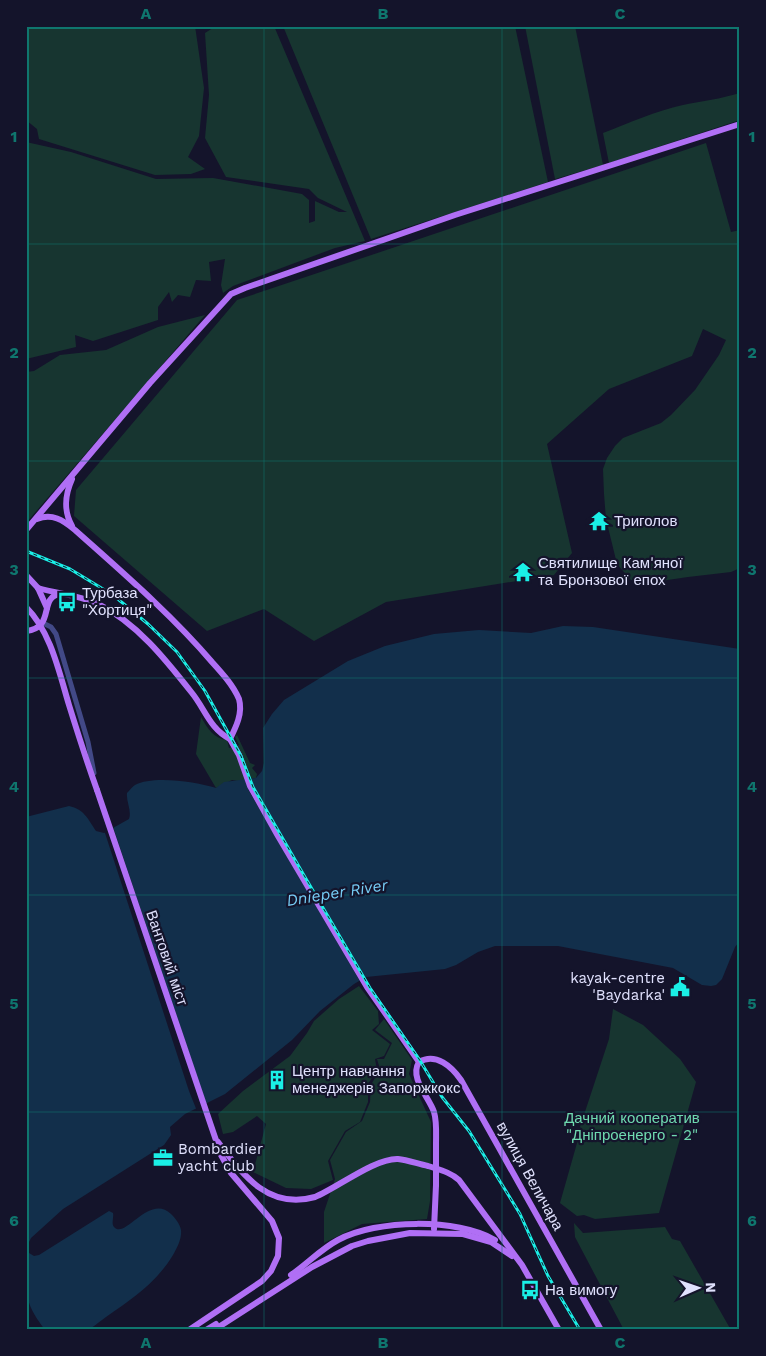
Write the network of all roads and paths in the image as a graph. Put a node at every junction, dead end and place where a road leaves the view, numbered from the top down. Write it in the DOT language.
graph roads {
  1 [pos="740,124"];
  2 [pos="79,467"];
  3 [pos="31,524"];
  4 [pos="26,530"];
  5 [pos="74,530"];
  6 [pos="26,575"];
  7 [pos="38,588"];
  8 [pos="63,594"];
  9 [pos="26,607"];
  10 [pos="47,610"];
  11 [pos="43,623"];
  12 [pos="26,631"];
  13 [pos="231,738"];
  14 [pos="97,790"];
  15 [pos="418,1060"];
  16 [pos="213,1134"];
  17 [pos="435,1225"];
  18 [pos="432,1232"];
  19 [pos="510,1254"];
  20 [pos="522,1265"];
  21 [pos="189,1330"];
  22 [pos="206,1330"];
  23 [pos="214,1330"];
  24 [pos="560,1330"];
  25 [pos="601,1330"];
  1 -- 2 [label="main road"];
  2 -- 3 [label="main road"];
  2 -- 5 [label="main road"];
  3 -- 4 [label="main road"];
  3 -- 5 [label="main road"];
  5 -- 13 [label="main road"];
  6 -- 7 [label="main road"];
  7 -- 8 [label="main road"];
  7 -- 10 [label="main road"];
  8 -- 10 [label="main road"];
  8 -- 13 [label="main road"];
  9 -- 14 [label="main road, Вантовий міст, bridge"];
  10 -- 11 [label="main road"];
  11 -- 12 [label="main road"];
  11 -- 14 [label="street, bridge"];
  13 -- 15 [label="main road"];
  14 -- 16 [label="main road, Вантовий міст"];
  15 -- 17 [label="main road, bridge"];
  15 -- 25 [label="main road, вулиця Величара"];
  16 -- 20 [label="main road"];
  16 -- 21 [label="main road"];
  17 -- 18 [label="main road"];
  17 -- 19 [label="main road"];
  17 -- 22 [label="main road"];
  18 -- 19 [label="main road"];
  18 -- 23 [label="main road"];
  19 -- 20 [label="main road"];
  20 -- 24 [label="main road"];
}
